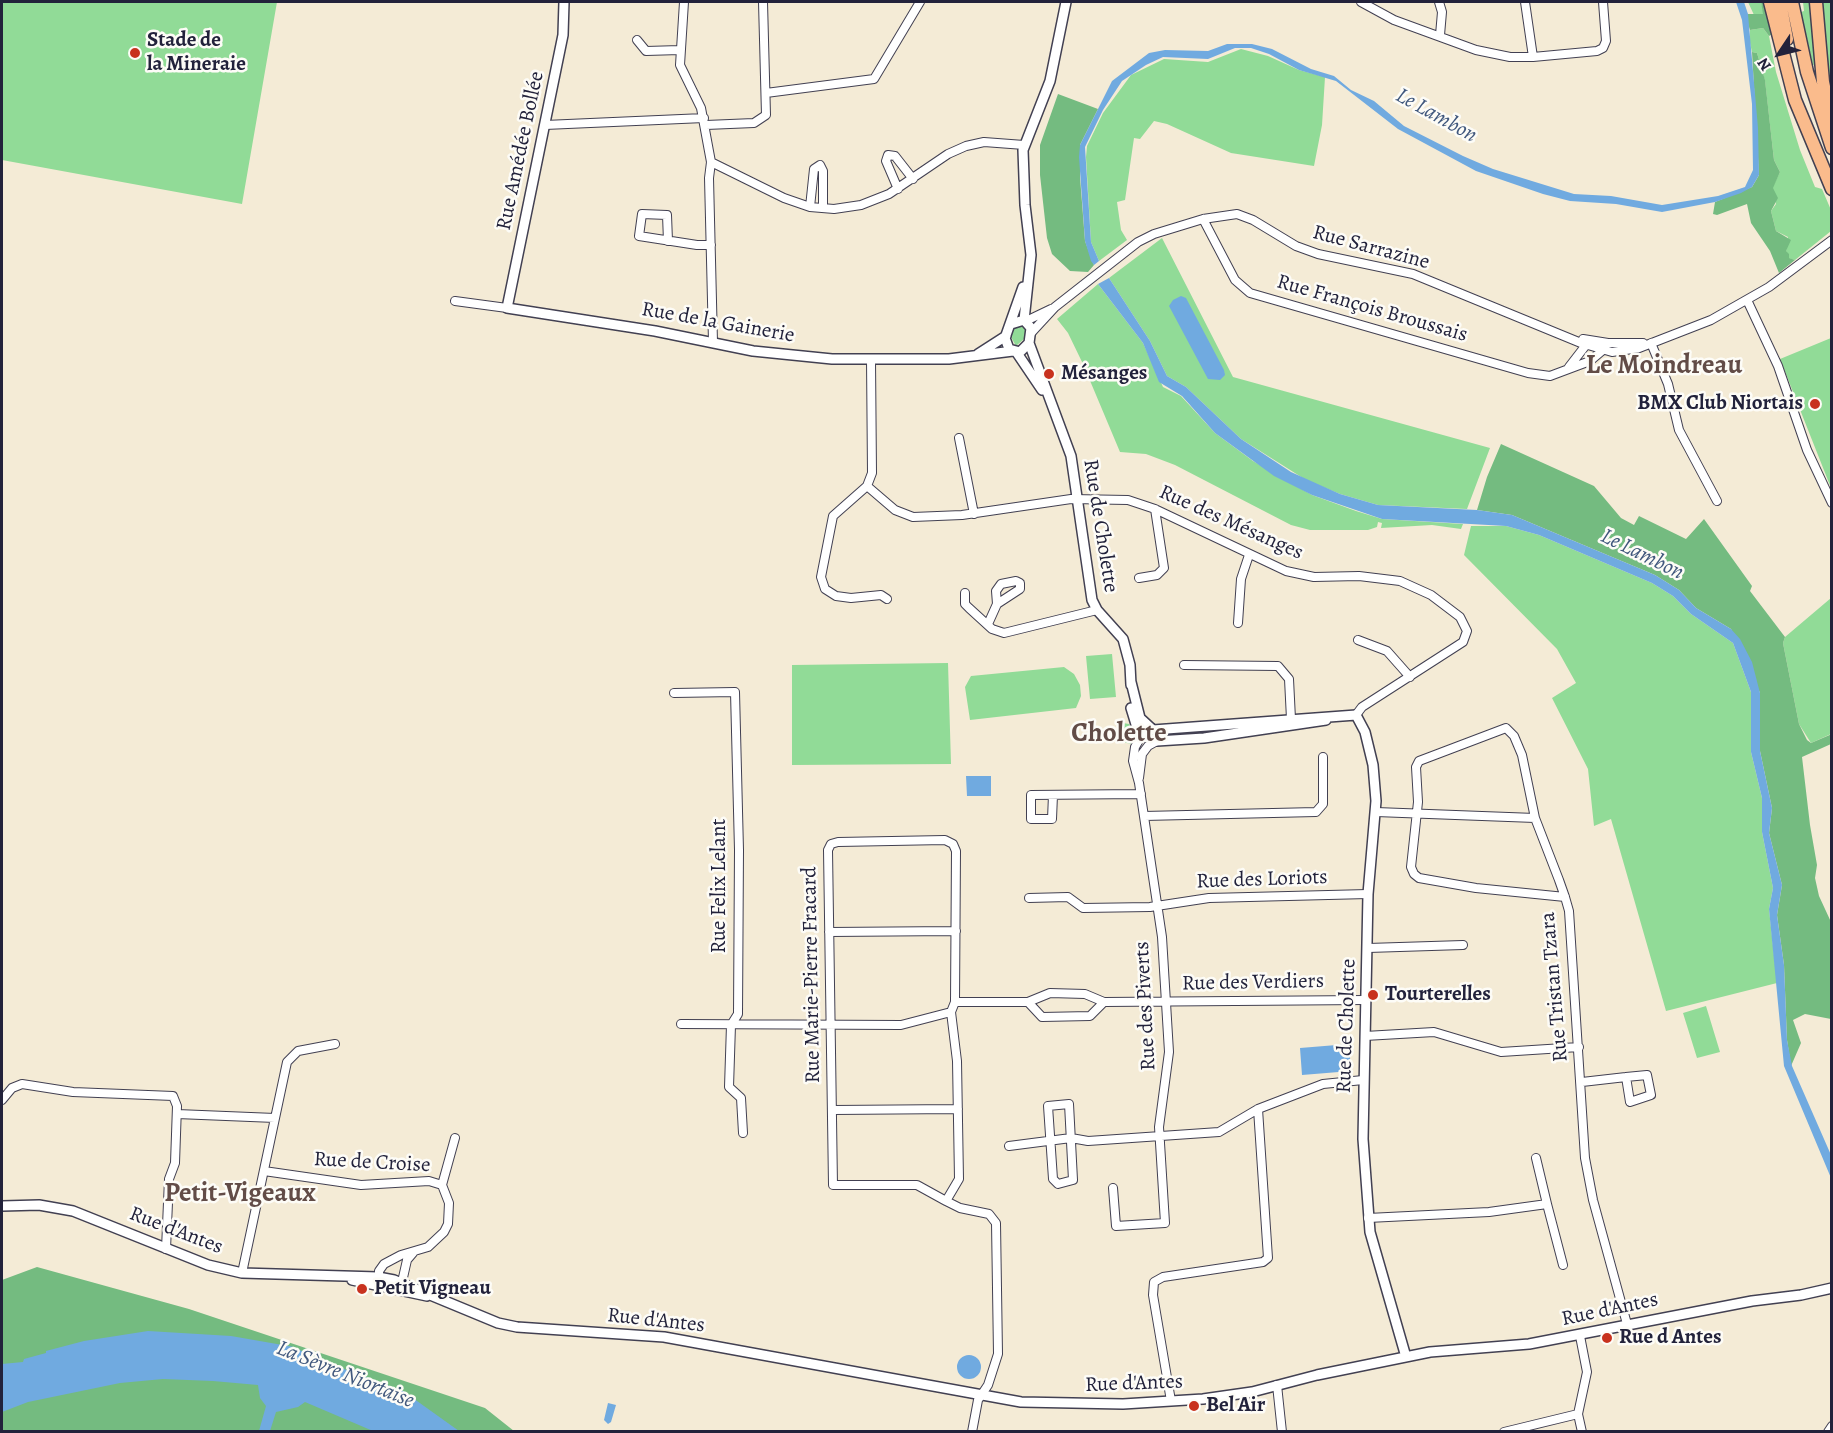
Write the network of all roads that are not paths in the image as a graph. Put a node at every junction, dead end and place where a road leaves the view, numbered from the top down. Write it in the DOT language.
graph roads {
  1 [pos="564,2"];
  2 [pos="684,2"];
  3 [pos="763,2"];
  4 [pos="920,2"];
  5 [pos="1066,2"];
  6 [pos="1361,2"];
  7 [pos="1439,2"];
  8 [pos="1525,2"];
  9 [pos="1603,2"];
  10 [pos="1770,2"];
  11 [pos="1780,2"];
  12 [pos="1792,2"];
  13 [pos="1816,2"];
  14 [pos="1440,35"];
  15 [pos="637,40"];
  16 [pos="680,50"];
  17 [pos="1533,57"];
  18 [pos="766,93"];
  19 [pos="705,121"];
  20 [pos="1832,124"];
  21 [pos="545,125"];
  22 [pos="1024,144"];
  23 [pos="1832,148"];
  24 [pos="711,162"];
  25 [pos="913,180"];
  26 [pos="1832,180"];
  27 [pos="898,189"];
  28 [pos="1832,189"];
  29 [pos="810,207"];
  30 [pos="823,208"];
  31 [pos="1203,219"];
  32 [pos="669,240"];
  33 [pos="1832,240"];
  34 [pos="711,245"];
  35 [pos="1027,280"];
  36 [pos="1747,300"];
  37 [pos="455,301"];
  38 [pos="1055,307"];
  39 [pos="507,308"];
  40 [pos="1025,320"];
  41 [pos="1011,324"];
  42 [pos="1031,333"];
  43 [pos="1006,336"];
  44 [pos="713,342"];
  45 [pos="1029,343"];
  46 [pos="1589,343"];
  47 [pos="1649,343"];
  48 [pos="1605,347"];
  49 [pos="1015,352"];
  50 [pos="976,355"];
  51 [pos="871,360"];
  52 [pos="1568,368"];
  53 [pos="1051,403"];
  54 [pos="959,438"];
  55 [pos="867,486"];
  56 [pos="1078,498"];
  57 [pos="1718,501"];
  58 [pos="1832,503"];
  59 [pos="1155,509"];
  60 [pos="974,514"];
  61 [pos="1249,555"];
  62 [pos="1139,578"];
  63 [pos="965,594"];
  64 [pos="887,599"];
  65 [pos="997,604"];
  66 [pos="1097,610"];
  67 [pos="1238,623"];
  68 [pos="988,624"];
  69 [pos="1358,640"];
  70 [pos="1184,665"];
  71 [pos="1410,677"];
  72 [pos="674,693"];
  73 [pos="1356,715"];
  74 [pos="1336,717"];
  75 [pos="1291,719"];
  76 [pos="1148,737"];
  77 [pos="1323,757"];
  78 [pos="1139,783"];
  79 [pos="1141,794"];
  80 [pos="1053,795"];
  81 [pos="1376,812"];
  82 [pos="1417,813"];
  83 [pos="1144,816"];
  84 [pos="1535,818"];
  85 [pos="1368,894"];
  86 [pos="1565,897"];
  87 [pos="1029,898"];
  88 [pos="1157,905"];
  89 [pos="956,931"];
  90 [pos="829,932"];
  91 [pos="1463,945"];
  92 [pos="1368,948"];
  93 [pos="1366,1000"];
  94 [pos="955,1002"];
  95 [pos="1028,1002"];
  96 [pos="1104,1002"];
  97 [pos="1167,1002"];
  98 [pos="951,1012"];
  99 [pos="681,1024"];
  100 [pos="731,1025"];
  101 [pos="831,1025"];
  102 [pos="1365,1036"];
  103 [pos="335,1044"];
  104 [pos="1579,1047"];
  105 [pos="1626,1077"];
  106 [pos="1364,1080"];
  107 [pos="1582,1082"];
  108 [pos="2,1100"];
  109 [pos="958,1109"];
  110 [pos="1258,1109"];
  111 [pos="832,1110"];
  112 [pos="177,1114"];
  113 [pos="275,1118"];
  114 [pos="743,1132"];
  115 [pos="1160,1136"];
  116 [pos="455,1138"];
  117 [pos="1071,1138"];
  118 [pos="1050,1140"];
  119 [pos="1009,1146"];
  120 [pos="1536,1158"];
  121 [pos="264,1171"];
  122 [pos="442,1185"];
  123 [pos="1113,1188"];
  124 [pos="946,1201"];
  125 [pos="1547,1204"];
  126 [pos="2,1206"];
  127 [pos="1368,1218"];
  128 [pos="166,1249"];
  129 [pos="413,1253"];
  130 [pos="1563,1265"];
  131 [pos="242,1273"];
  132 [pos="340,1277"];
  133 [pos="378,1277"];
  134 [pos="402,1282"];
  135 [pos="1832,1288"];
  136 [pos="389,1290"];
  137 [pos="438,1298"];
  138 [pos="1627,1324"];
  139 [pos="1580,1336"];
  140 [pos="1406,1357"];
  141 [pos="1278,1385"];
  142 [pos="981,1396"];
  143 [pos="1171,1401"];
  144 [pos="1578,1414"];
  145 [pos="1832,1426"];
  146 [pos="972,1431"];
  147 [pos="1282,1431"];
  148 [pos="1504,1431"];
  149 [pos="1582,1431"];
  150 [pos="1828,1431"];
  1 -- 21 [label="street, Rue Amédée Bollée"];
  2 -- 16 [label="street"];
  3 -- 18 [label="street"];
  4 -- 18 [label="street"];
  5 -- 22 [label="street"];
  6 -- 14 [label="street"];
  7 -- 14 [label="street"];
  8 -- 17 [label="street"];
  9 -- 17 [label="street"];
  10 -- 28 [label="highway"];
  11 -- 26 [label="highway"];
  12 -- 23 [label="highway"];
  13 -- 20 [label="highway"];
  14 -- 17 [label="street"];
  15 -- 16 [label="street"];
  16 -- 19 [label="street"];
  18 -- 19 [label="street"];
  19 -- 21 [label="street"];
  19 -- 24 [label="street"];
  21 -- 39 [label="street, Rue Amédée Bollée"];
  22 -- 25 [label="street"];
  22 -- 35 [label="street"];
  24 -- 29 [label="street"];
  24 -- 34 [label="street"];
  25 -- 27 [label="street"];
  25 -- 27 [label="street"];
  27 -- 30 [label="street"];
  29 -- 30 [label="street"];
  29 -- 30 [label="street"];
  31 -- 38 [label="street, Rue Sarrazine"];
  31 -- 46 [label="street, Rue Sarrazine"];
  31 -- 52 [label="street, Rue François Broussais"];
  32 -- 32 [label="street"];
  32 -- 34 [label="street"];
  33 -- 36 [label="street"];
  34 -- 44 [label="street"];
  35 -- 40 [label="street"];
  35 -- 41 [label="street"];
  36 -- 47 [label="street"];
  36 -- 58 [label="street"];
  37 -- 39 [label="street, Rue de la Gainerie"];
  38 -- 40 [label="street, Rue Sarrazine"];
  38 -- 42 [label="street, Rue Sarrazine"];
  39 -- 44 [label="street, Rue de la Gainerie"];
  40 -- 41 [label="street"];
  40 -- 42 [label="street"];
  41 -- 43 [label="street"];
  42 -- 45 [label="street"];
  43 -- 49 [label="street"];
  43 -- 50 [label="street, Rue de la Gainerie"];
  44 -- 51 [label="street, Rue de la Gainerie"];
  45 -- 49 [label="street"];
  45 -- 53 [label="street, Rue de Cholette"];
  46 -- 48 [label="street"];
  46 -- 52 [label="street"];
  47 -- 48 [label="street"];
  47 -- 57 [label="street"];
  48 -- 52 [label="street, Rue François Broussais"];
  49 -- 50 [label="street, Rue de la Gainerie"];
  49 -- 53 [label="street, Rue de Cholette"];
  50 -- 51 [label="street, Rue de la Gainerie"];
  51 -- 55 [label="street"];
  53 -- 56 [label="street, Rue de Cholette"];
  54 -- 60 [label="street"];
  55 -- 60 [label="street, Rue des Mésanges"];
  55 -- 64 [label="street"];
  56 -- 59 [label="street, Rue des Mésanges"];
  56 -- 60 [label="street, Rue des Mésanges"];
  56 -- 66 [label="street, Rue de Cholette"];
  59 -- 61 [label="street, Rue des Mésanges"];
  59 -- 62 [label="street"];
  61 -- 67 [label="street"];
  61 -- 71 [label="street, Rue des Mésanges"];
  63 -- 68 [label="street"];
  65 -- 68 [label="street"];
  66 -- 68 [label="street"];
  66 -- 76 [label="street, Rue de Cholette"];
  69 -- 71 [label="street"];
  70 -- 75 [label="street"];
  71 -- 73 [label="street, Rue des Mésanges"];
  72 -- 100 [label="street, Rue Felix Lelant"];
  73 -- 74 [label="street"];
  73 -- 81 [label="street, Rue de Cholette"];
  74 -- 75 [label="street"];
  74 -- 76 [label="street"];
  75 -- 76 [label="street"];
  76 -- 78 [label="street, Rue des Piverts"];
  76 -- 78 [label="street, Rue des Piverts"];
  77 -- 83 [label="street"];
  78 -- 79 [label="street, Rue des Piverts"];
  79 -- 80 [label="street"];
  79 -- 83 [label="street, Rue des Piverts"];
  81 -- 82 [label="street"];
  81 -- 85 [label="street, Rue de Cholette"];
  82 -- 84 [label="street"];
  82 -- 84 [label="street, Rue Tristan Tzara"];
  82 -- 86 [label="street"];
  83 -- 88 [label="street, Rue des Piverts"];
  84 -- 86 [label="street, Rue Tristan Tzara"];
  85 -- 88 [label="street, Rue des Loriots"];
  85 -- 92 [label="street, Rue de Cholette"];
  86 -- 104 [label="street, Rue Tristan Tzara"];
  87 -- 88 [label="street, Rue des Loriots"];
  88 -- 97 [label="street, Rue des Piverts"];
  89 -- 90 [label="street"];
  89 -- 90 [label="street, Rue Marie-Pierre Fracard"];
  89 -- 94 [label="street, Rue Marie-Pierre Fracard"];
  90 -- 101 [label="street, Rue Marie-Pierre Fracard"];
  91 -- 92 [label="street"];
  92 -- 93 [label="street, Rue de Cholette"];
  93 -- 97 [label="street, Rue des Verdiers"];
  93 -- 102 [label="street, Rue de Cholette"];
  94 -- 95 [label="street, Rue des Verdiers"];
  94 -- 98 [label="street, Rue Marie-Pierre Fracard"];
  95 -- 96 [label="street, Rue des Verdiers"];
  95 -- 96 [label="street"];
  96 -- 97 [label="street, Rue des Verdiers"];
  97 -- 115 [label="street, Rue des Piverts"];
  98 -- 101 [label="street"];
  98 -- 109 [label="street, Rue Marie-Pierre Fracard"];
  99 -- 100 [label="street"];
  100 -- 101 [label="street"];
  100 -- 114 [label="street, Rue Felix Lelant"];
  101 -- 111 [label="street, Rue Marie-Pierre Fracard"];
  102 -- 104 [label="street"];
  102 -- 106 [label="street, Rue de Cholette"];
  103 -- 113 [label="street"];
  104 -- 107 [label="street, Rue Tristan Tzara"];
  105 -- 107 [label="street"];
  106 -- 110 [label="street"];
  106 -- 127 [label="street, Rue de Cholette"];
  107 -- 138 [label="street, Rue Tristan Tzara"];
  108 -- 112 [label="street"];
  109 -- 111 [label="street"];
  109 -- 124 [label="street, Rue Marie-Pierre Fracard"];
  110 -- 115 [label="street"];
  110 -- 143 [label="street"];
  111 -- 124 [label="street, Rue Marie-Pierre Fracard"];
  112 -- 113 [label="street"];
  112 -- 128 [label="street"];
  113 -- 121 [label="street"];
  115 -- 117 [label="street"];
  115 -- 123 [label="street, Rue des Piverts"];
  116 -- 122 [label="street"];
  117 -- 118 [label="street"];
  117 -- 118 [label="street"];
  117 -- 118 [label="street"];
  118 -- 119 [label="street"];
  120 -- 125 [label="street"];
  121 -- 122 [label="street, Rue de Croise"];
  121 -- 131 [label="street"];
  122 -- 129 [label="street"];
  124 -- 142 [label="street, Rue Marie-Pierre Fracard"];
  125 -- 127 [label="street"];
  125 -- 130 [label="street"];
  126 -- 128 [label="street, Rue d'Antes"];
  127 -- 140 [label="street, Rue de Cholette"];
  128 -- 131 [label="street, Rue d'Antes"];
  129 -- 133 [label="street"];
  129 -- 134 [label="street"];
  131 -- 132 [label="street, Rue d'Antes"];
  132 -- 133 [label="street, Rue d'Antes"];
  132 -- 136 [label="street, Rue d'Antes"];
  133 -- 134 [label="street, Rue d'Antes"];
  133 -- 136 [label="street"];
  134 -- 136 [label="street"];
  134 -- 137 [label="street, Rue d'Antes"];
  135 -- 138 [label="street, Rue d'Antes"];
  136 -- 137 [label="street, Rue d'Antes"];
  137 -- 142 [label="street, Rue d'Antes"];
  138 -- 139 [label="street, Rue d'Antes"];
  139 -- 140 [label="street, Rue d'Antes"];
  139 -- 144 [label="street"];
  140 -- 141 [label="street, Rue d'Antes"];
  141 -- 143 [label="street, Rue d'Antes"];
  141 -- 147 [label="street"];
  142 -- 143 [label="street, Rue d'Antes"];
  142 -- 146 [label="street"];
  144 -- 148 [label="street"];
  144 -- 149 [label="street"];
  145 -- 150 [label="street"];
}
